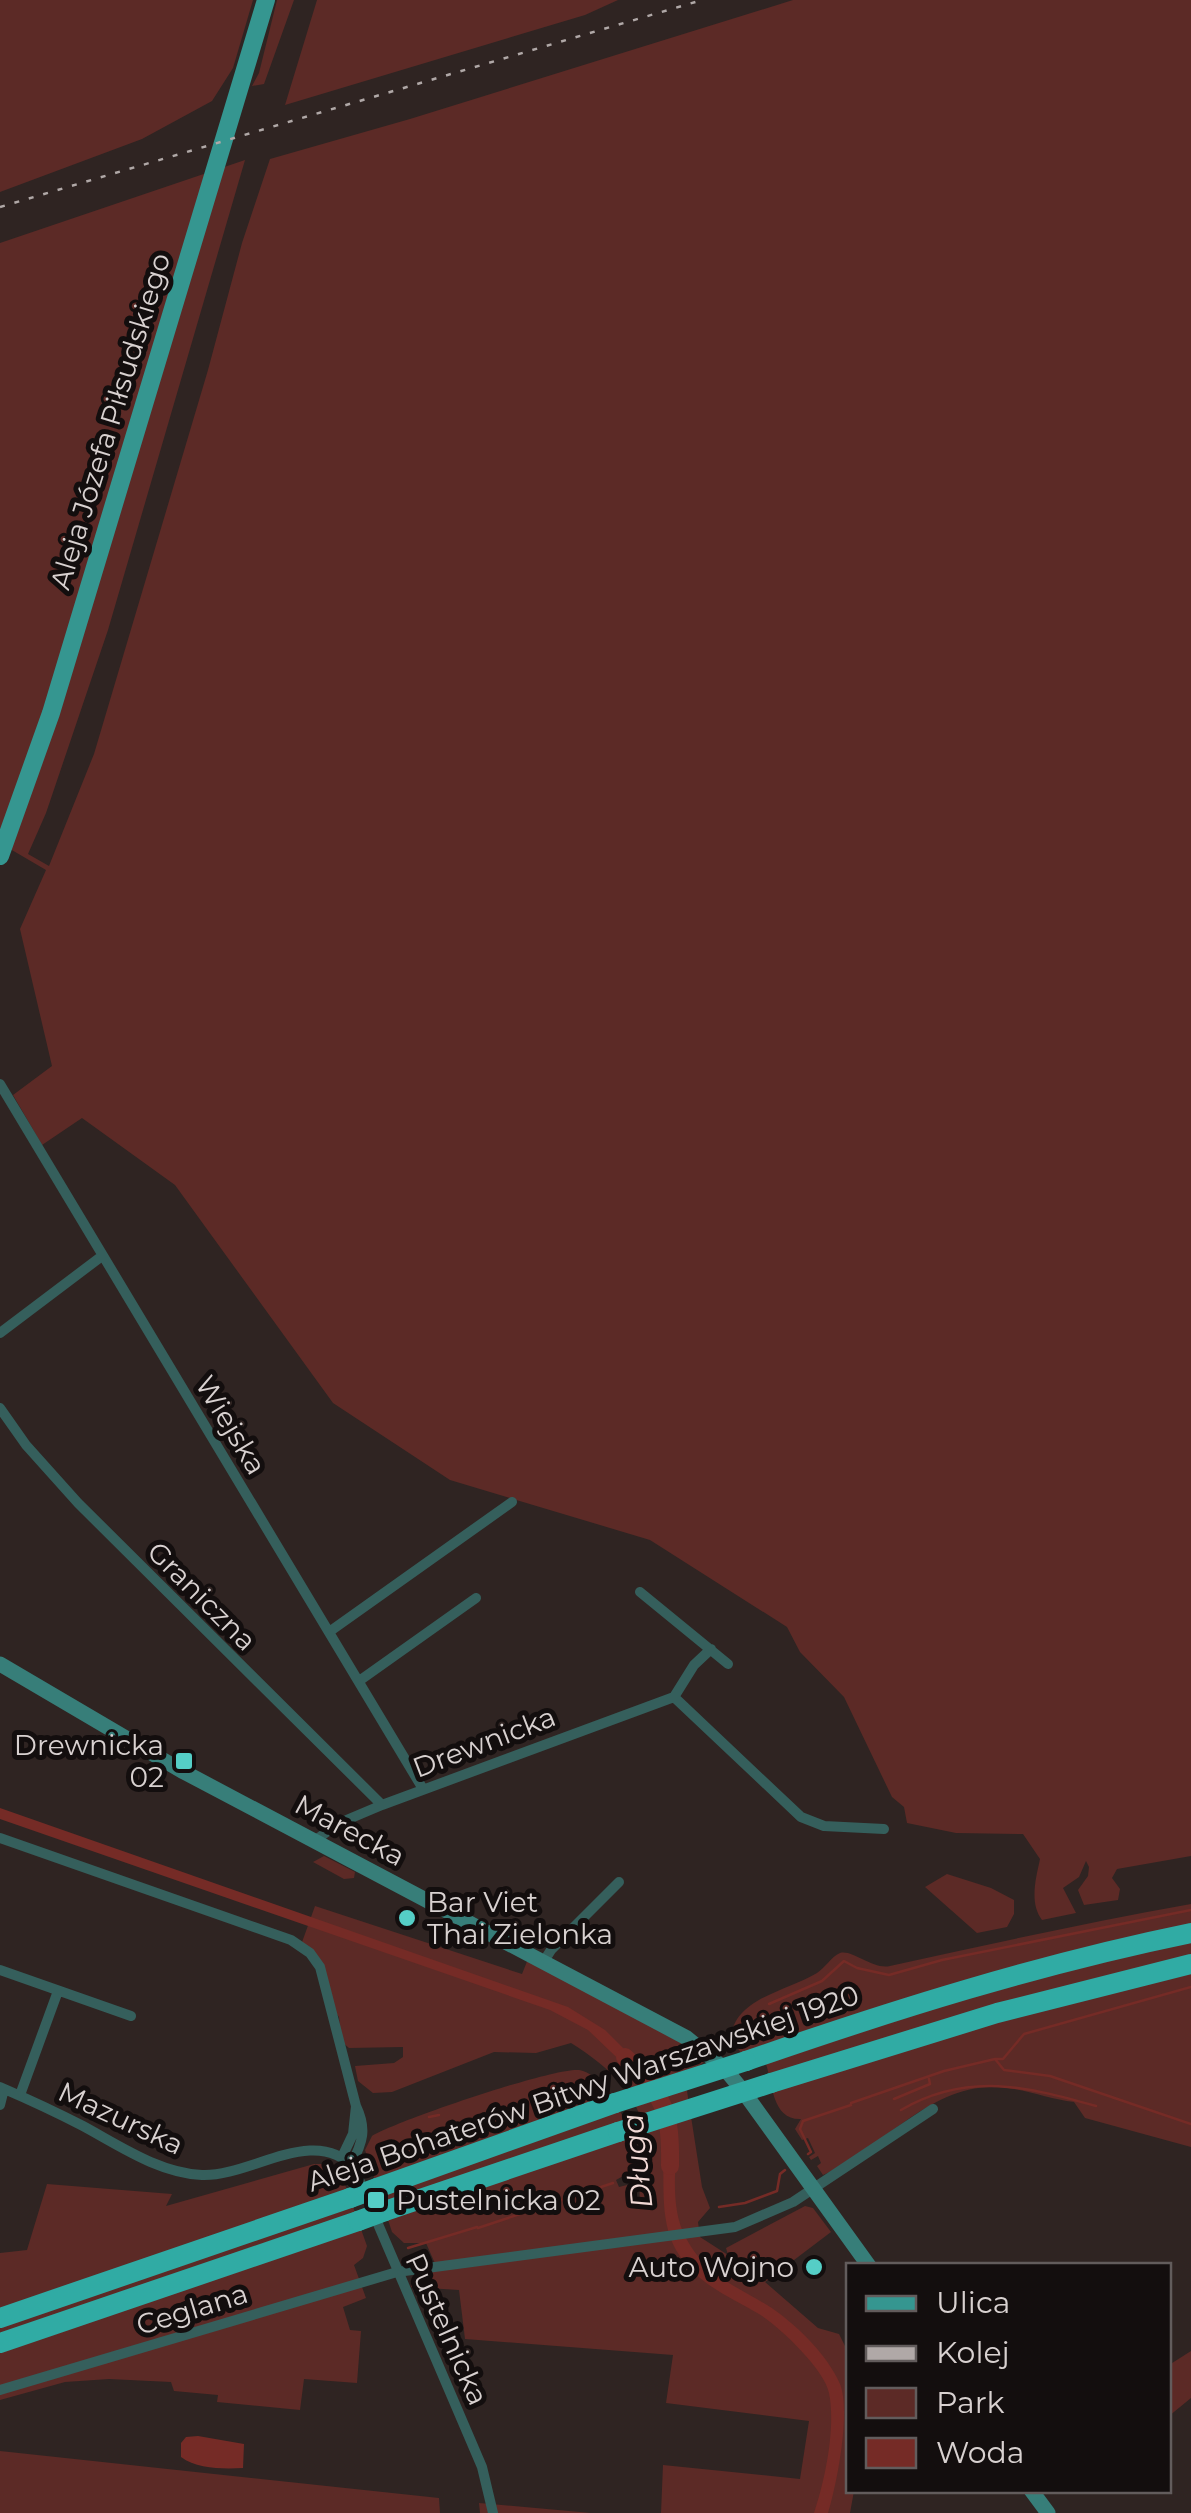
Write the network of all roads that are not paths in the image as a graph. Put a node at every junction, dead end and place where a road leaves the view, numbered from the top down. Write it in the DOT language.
graph roads {
  1 [pos="266,0"];
  2 [pos="0,856"];
  3 [pos="0,1084"];
  4 [pos="102,1256"];
  5 [pos="0,1333"];
  6 [pos="1,1415"];
  7 [pos="512,1502"];
  8 [pos="640,1592"];
  9 [pos="476,1598"];
  10 [pos="330,1632"];
  11 [pos="710,1649"];
  12 [pos="0,1664"];
  13 [pos="728,1664"];
  14 [pos="359,1681"];
  15 [pos="674,1698"];
  16 [pos="423,1789"];
  17 [pos="382,1805"];
  18 [pos="884,1829"];
  19 [pos="0,1838"];
  20 [pos="316,1840"];
  21 [pos="619,1882"];
  22 [pos="1191,1933"];
  23 [pos="544,1961"];
  24 [pos="1191,1964"];
  25 [pos="0,1970"];
  26 [pos="58,1991"];
  27 [pos="131,2016"];
  28 [pos="2,2088"];
  29 [pos="20,2095"];
  30 [pos="0,2105"];
  31 [pos="933,2110"];
  32 [pos="346,2161"];
  33 [pos="814,2189"];
  34 [pos="867,2263"];
  35 [pos="398,2272"];
  36 [pos="0,2318"];
  37 [pos="0,2343"];
  38 [pos="0,2390"];
  39 [pos="493,2513"];
  1 -- 2 [label="main road, Aleja Józefa Piłsudskiego"];
  3 -- 4 [label="street, Wiejska"];
  4 -- 5 [label="street"];
  4 -- 10 [label="street, Wiejska"];
  6 -- 17 [label="street, Graniczna"];
  7 -- 10 [label="street"];
  8 -- 11 [label="street"];
  9 -- 14 [label="street"];
  10 -- 14 [label="street, Wiejska"];
  11 -- 13 [label="street"];
  11 -- 15 [label="street"];
  12 -- 20 [label="street, Marecka"];
  14 -- 16 [label="street, Wiejska"];
  15 -- 16 [label="street, Drewnicka"];
  15 -- 18 [label="street"];
  16 -- 17 [label="street, Drewnicka"];
  17 -- 20 [label="street, Drewnicka"];
  19 -- 32 [label="street"];
  20 -- 23 [label="street, Marecka"];
  21 -- 23 [label="street"];
  22 -- 36 [label="highway, Aleja Bohaterów Bitwy Warszawskiej 1920, bridge"];
  23 -- 33 [label="street, Marecka"];
  24 -- 37 [label="highway, Aleja Bohaterów Bitwy Warszawskiej 1920, bridge"];
  25 -- 26 [label="street"];
  26 -- 27 [label="street"];
  26 -- 29 [label="street"];
  28 -- 29 [label="street, Mazurska"];
  28 -- 30 [label="street"];
  29 -- 32 [label="street, Mazurska"];
  31 -- 33 [label="street, Ceglana"];
  32 -- 35 [label="street, Pustelnicka"];
  33 -- 34 [label="street, Marecka"];
  33 -- 35 [label="street, Ceglana"];
  35 -- 38 [label="street, Ceglana"];
  35 -- 39 [label="street, Pustelnicka"];
}
